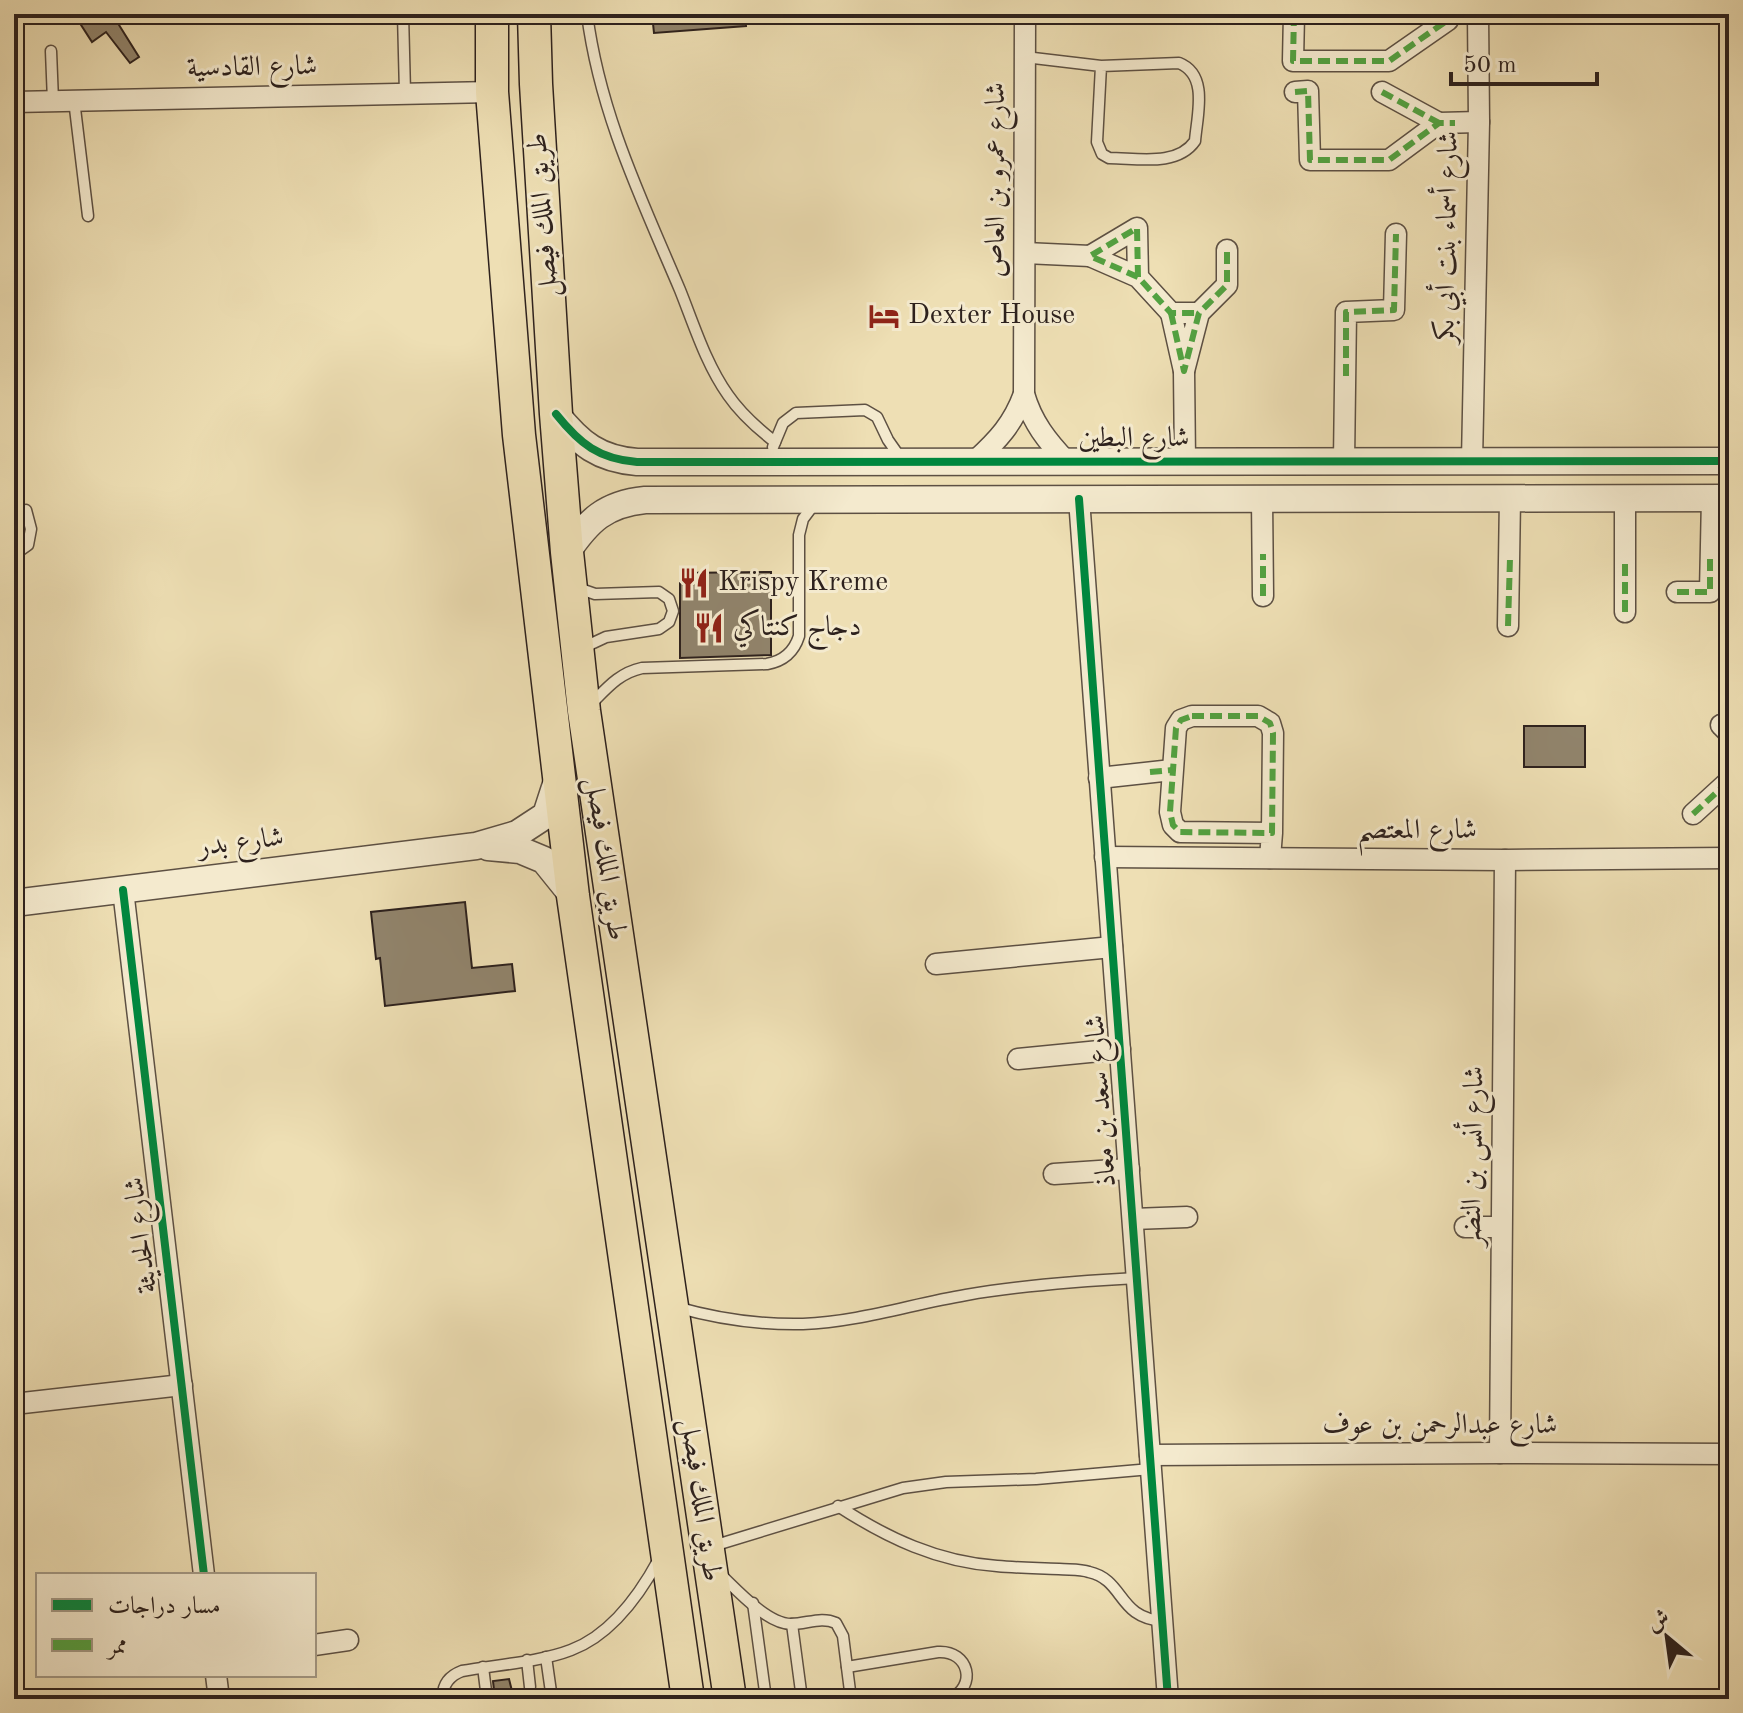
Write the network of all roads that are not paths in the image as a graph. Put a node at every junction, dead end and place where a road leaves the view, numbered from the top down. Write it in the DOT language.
graph roads {
  1 [pos="403,14"];
  2 [pos="492,14"];
  3 [pos="534,14"];
  4 [pos="587,14"];
  5 [pos="1025,14"];
  6 [pos="1294,14"];
  7 [pos="1478,16"];
  8 [pos="1439,17"];
  9 [pos="51,51"];
  10 [pos="1025,57"];
  11 [pos="1101,66"];
  12 [pos="492,92"];
  13 [pos="1295,92"];
  14 [pos="1382,92"];
  15 [pos="405,93"];
  16 [pos="74,100"];
  17 [pos="53,101"];
  18 [pos="14,102"];
  19 [pos="1479,122"];
  20 [pos="1439,123"];
  21 [pos="88,216"];
  22 [pos="1396,234"];
  23 [pos="1227,250"];
  24 [pos="1025,253"];
  25 [pos="1090,256"];
  26 [pos="1138,277"];
  27 [pos="1171,313"];
  28 [pos="1199,313"];
  29 [pos="1184,371"];
  30 [pos="1024,394"];
  31 [pos="556,414"];
  32 [pos="770,452"];
  33 [pos="975,461"];
  34 [pos="1185,461"];
  35 [pos="1295,461"];
  36 [pos="1344,461"];
  37 [pos="1472,461"];
  38 [pos="1729,461"];
  39 [pos="903,462"];
  40 [pos="1067,462"];
  41 [pos="1510,498"];
  42 [pos="1625,498"];
  43 [pos="1720,498"];
  44 [pos="1079,499"];
  45 [pos="1262,499"];
  46 [pos="751,500"];
  47 [pos="819,500"];
  48 [pos="26,510"];
  49 [pos="14,555"];
  50 [pos="568,568"];
  51 [pos="1677,592"];
  52 [pos="1263,596"];
  53 [pos="1625,612"];
  54 [pos="1508,626"];
  55 [pos="578,655"];
  56 [pos="584,711"];
  57 [pos="1172,770"];
  58 [pos="559,775"];
  59 [pos="1099,778"];
  60 [pos="1728,781"];
  61 [pos="1692,807"];
  62 [pos="1272,833"];
  63 [pos="476,846"];
  64 [pos="1105,857"];
  65 [pos="1270,858"];
  66 [pos="1729,858"];
  67 [pos="1505,860"];
  68 [pos="123,890"];
  69 [pos="573,896"];
  70 [pos="14,903"];
  71 [pos="1112,947"];
  72 [pos="936,964"];
  73 [pos="1120,1049"];
  74 [pos="1018,1059"];
  75 [pos="1129,1169"];
  76 [pos="1054,1174"];
  77 [pos="1187,1217"];
  78 [pos="1133,1219"];
  79 [pos="1465,1227"];
  80 [pos="1501,1227"];
  81 [pos="1137,1278"];
  82 [pos="671,1306"];
  83 [pos="182,1385"];
  84 [pos="14,1404"];
  85 [pos="1500,1453"];
  86 [pos="1729,1454"];
  87 [pos="1151,1462"];
  88 [pos="838,1506"];
  89 [pos="666,1547"];
  90 [pos="709,1557"];
  91 [pos="204,1573"];
  92 [pos="753,1603"];
  93 [pos="1163,1621"];
  94 [pos="792,1624"];
  95 [pos="348,1640"];
  96 [pos="316,1645"];
  97 [pos="546,1657"];
  98 [pos="527,1660"];
  99 [pos="483,1667"];
  100 [pos="847,1667"];
  101 [pos="216,1677"];
  102 [pos="530,1687"];
  103 [pos="219,1699"];
  104 [pos="443,1699"];
  105 [pos="487,1699"];
  106 [pos="552,1699"];
  107 [pos="688,1699"];
  108 [pos="730,1699"];
  109 [pos="766,1699"];
  110 [pos="802,1699"];
  111 [pos="851,1699"];
  112 [pos="949,1699"];
  113 [pos="1168,1699"];
  1 -- 15 [label="lane"];
  2 -- 12 [label="main road, طريق الملك فيصل"];
  3 -- 31 [label="main road, طريق الملك فيصل"];
  4 -- 32 [label="lane"];
  5 -- 10 [label="street, شارع عمرو بن العاص"];
  6 -- 8 [label="street"];
  7 -- 8 [label="street"];
  7 -- 19 [label="street, شارع أسماء بنت أبي بكر"];
  9 -- 17 [label="lane"];
  10 -- 11 [label="lane"];
  10 -- 24 [label="street, شارع عمرو بن العاص"];
  11 -- 11 [label="lane"];
  12 -- 15 [label="street, شارع القادسية"];
  12 -- 58 [label="main road, طريق الملك فيصل"];
  13 -- 20 [label="street"];
  14 -- 20 [label="street"];
  15 -- 16 [label="street, شارع القادسية"];
  16 -- 17 [label="street, شارع القادسية"];
  16 -- 21 [label="lane"];
  17 -- 18 [label="street, شارع القادسية"];
  19 -- 20 [label="street"];
  19 -- 37 [label="street, شارع أسماء بنت أبي بكر"];
  22 -- 36 [label="street"];
  23 -- 28 [label="street"];
  24 -- 25 [label="street"];
  24 -- 30 [label="street, شارع عمرو بن العاص"];
  25 -- 26 [label="street"];
  25 -- 26 [label="street"];
  26 -- 27 [label="street"];
  27 -- 28 [label="street"];
  27 -- 29 [label="street"];
  28 -- 29 [label="street"];
  29 -- 34 [label="street"];
  30 -- 33 [label="street, شارع عمرو بن العاص"];
  30 -- 40 [label="street, شارع عمرو بن العاص"];
  31 -- 32 [label="street, شارع البطين"];
  31 -- 50 [label="main road, طريق الملك فيصل"];
  32 -- 39 [label="street, شارع البطين"];
  32 -- 39 [label="lane"];
  32 -- 46 [label="street"];
  33 -- 39 [label="street, شارع البطين"];
  33 -- 40 [label="street, شارع البطين"];
  34 -- 35 [label="street, شارع البطين"];
  34 -- 40 [label="street, شارع البطين"];
  35 -- 36 [label="street, شارع البطين"];
  35 -- 45 [label="street"];
  36 -- 37 [label="street, شارع البطين"];
  37 -- 38 [label="street, شارع البطين"];
  41 -- 42 [label="street"];
  41 -- 45 [label="street"];
  41 -- 54 [label="street"];
  42 -- 43 [label="street"];
  42 -- 53 [label="street"];
  43 -- 51 [label="street"];
  44 -- 45 [label="street"];
  44 -- 47 [label="street"];
  44 -- 59 [label="street, شارع سعد بن معاذ"];
  45 -- 52 [label="street"];
  46 -- 47 [label="street"];
  46 -- 50 [label="street"];
  47 -- 56 [label="lane"];
  48 -- 49 [label="lane"];
  50 -- 55 [label="main road, طريق الملك فيصل"];
  50 -- 55 [label="lane"];
  55 -- 56 [label="main road, طريق الملك فيصل"];
  56 -- 82 [label="main road, طريق الملك فيصل"];
  57 -- 59 [label="street"];
  57 -- 62 [label="street"];
  57 -- 62 [label="street"];
  58 -- 63 [label="street, شارع بدر"];
  58 -- 69 [label="main road, طريق الملك فيصل"];
  59 -- 64 [label="street, شارع سعد بن معاذ"];
  60 -- 61 [label="street"];
  62 -- 65 [label="street"];
  63 -- 68 [label="street, شارع بدر"];
  63 -- 69 [label="street, شارع بدر"];
  64 -- 65 [label="street, شارع المعتصم"];
  64 -- 71 [label="street, شارع سعد بن معاذ"];
  65 -- 67 [label="street, شارع المعتصم"];
  66 -- 67 [label="street, شارع المعتصم"];
  67 -- 80 [label="street, شارع أنس بن النضر"];
  68 -- 70 [label="street, شارع بدر"];
  68 -- 83 [label="street, شارع الحديثة"];
  69 -- 89 [label="main road, طريق الملك فيصل"];
  71 -- 72 [label="street"];
  71 -- 73 [label="street, شارع سعد بن معاذ"];
  73 -- 74 [label="street"];
  73 -- 75 [label="street, شارع سعد بن معاذ"];
  75 -- 76 [label="street"];
  75 -- 78 [label="street, شارع سعد بن معاذ"];
  77 -- 78 [label="street"];
  78 -- 81 [label="street, شارع سعد بن معاذ"];
  79 -- 80 [label="street"];
  80 -- 85 [label="street, شارع أنس بن النضر"];
  81 -- 82 [label="lane"];
  81 -- 87 [label="street, شارع سعد بن معاذ"];
  82 -- 90 [label="main road, طريق الملك فيصل"];
  83 -- 84 [label="street"];
  83 -- 91 [label="street, شارع الحديثة"];
  85 -- 86 [label="street, شارع عبدالرحمن بن عوف"];
  85 -- 87 [label="street, شارع عبدالرحمن بن عوف"];
  87 -- 88 [label="lane"];
  87 -- 93 [label="street, شارع سعد بن معاذ"];
  88 -- 90 [label="lane"];
  88 -- 93 [label="lane"];
  89 -- 97 [label="lane"];
  89 -- 107 [label="main road, طريق الملك فيصل"];
  90 -- 92 [label="lane"];
  90 -- 108 [label="main road, طريق الملك فيصل"];
  92 -- 94 [label="lane"];
  92 -- 109 [label="lane"];
  93 -- 113 [label="street, شارع سعد بن معاذ"];
  94 -- 100 [label="lane"];
  94 -- 110 [label="lane"];
  95 -- 96 [label="street"];
  97 -- 98 [label="lane"];
  97 -- 106 [label="lane"];
  98 -- 99 [label="lane"];
  98 -- 102 [label="lane"];
  99 -- 104 [label="lane"];
  99 -- 105 [label="lane"];
  100 -- 111 [label="lane"];
  100 -- 112 [label="lane"];
  101 -- 103 [label="street"];
}
